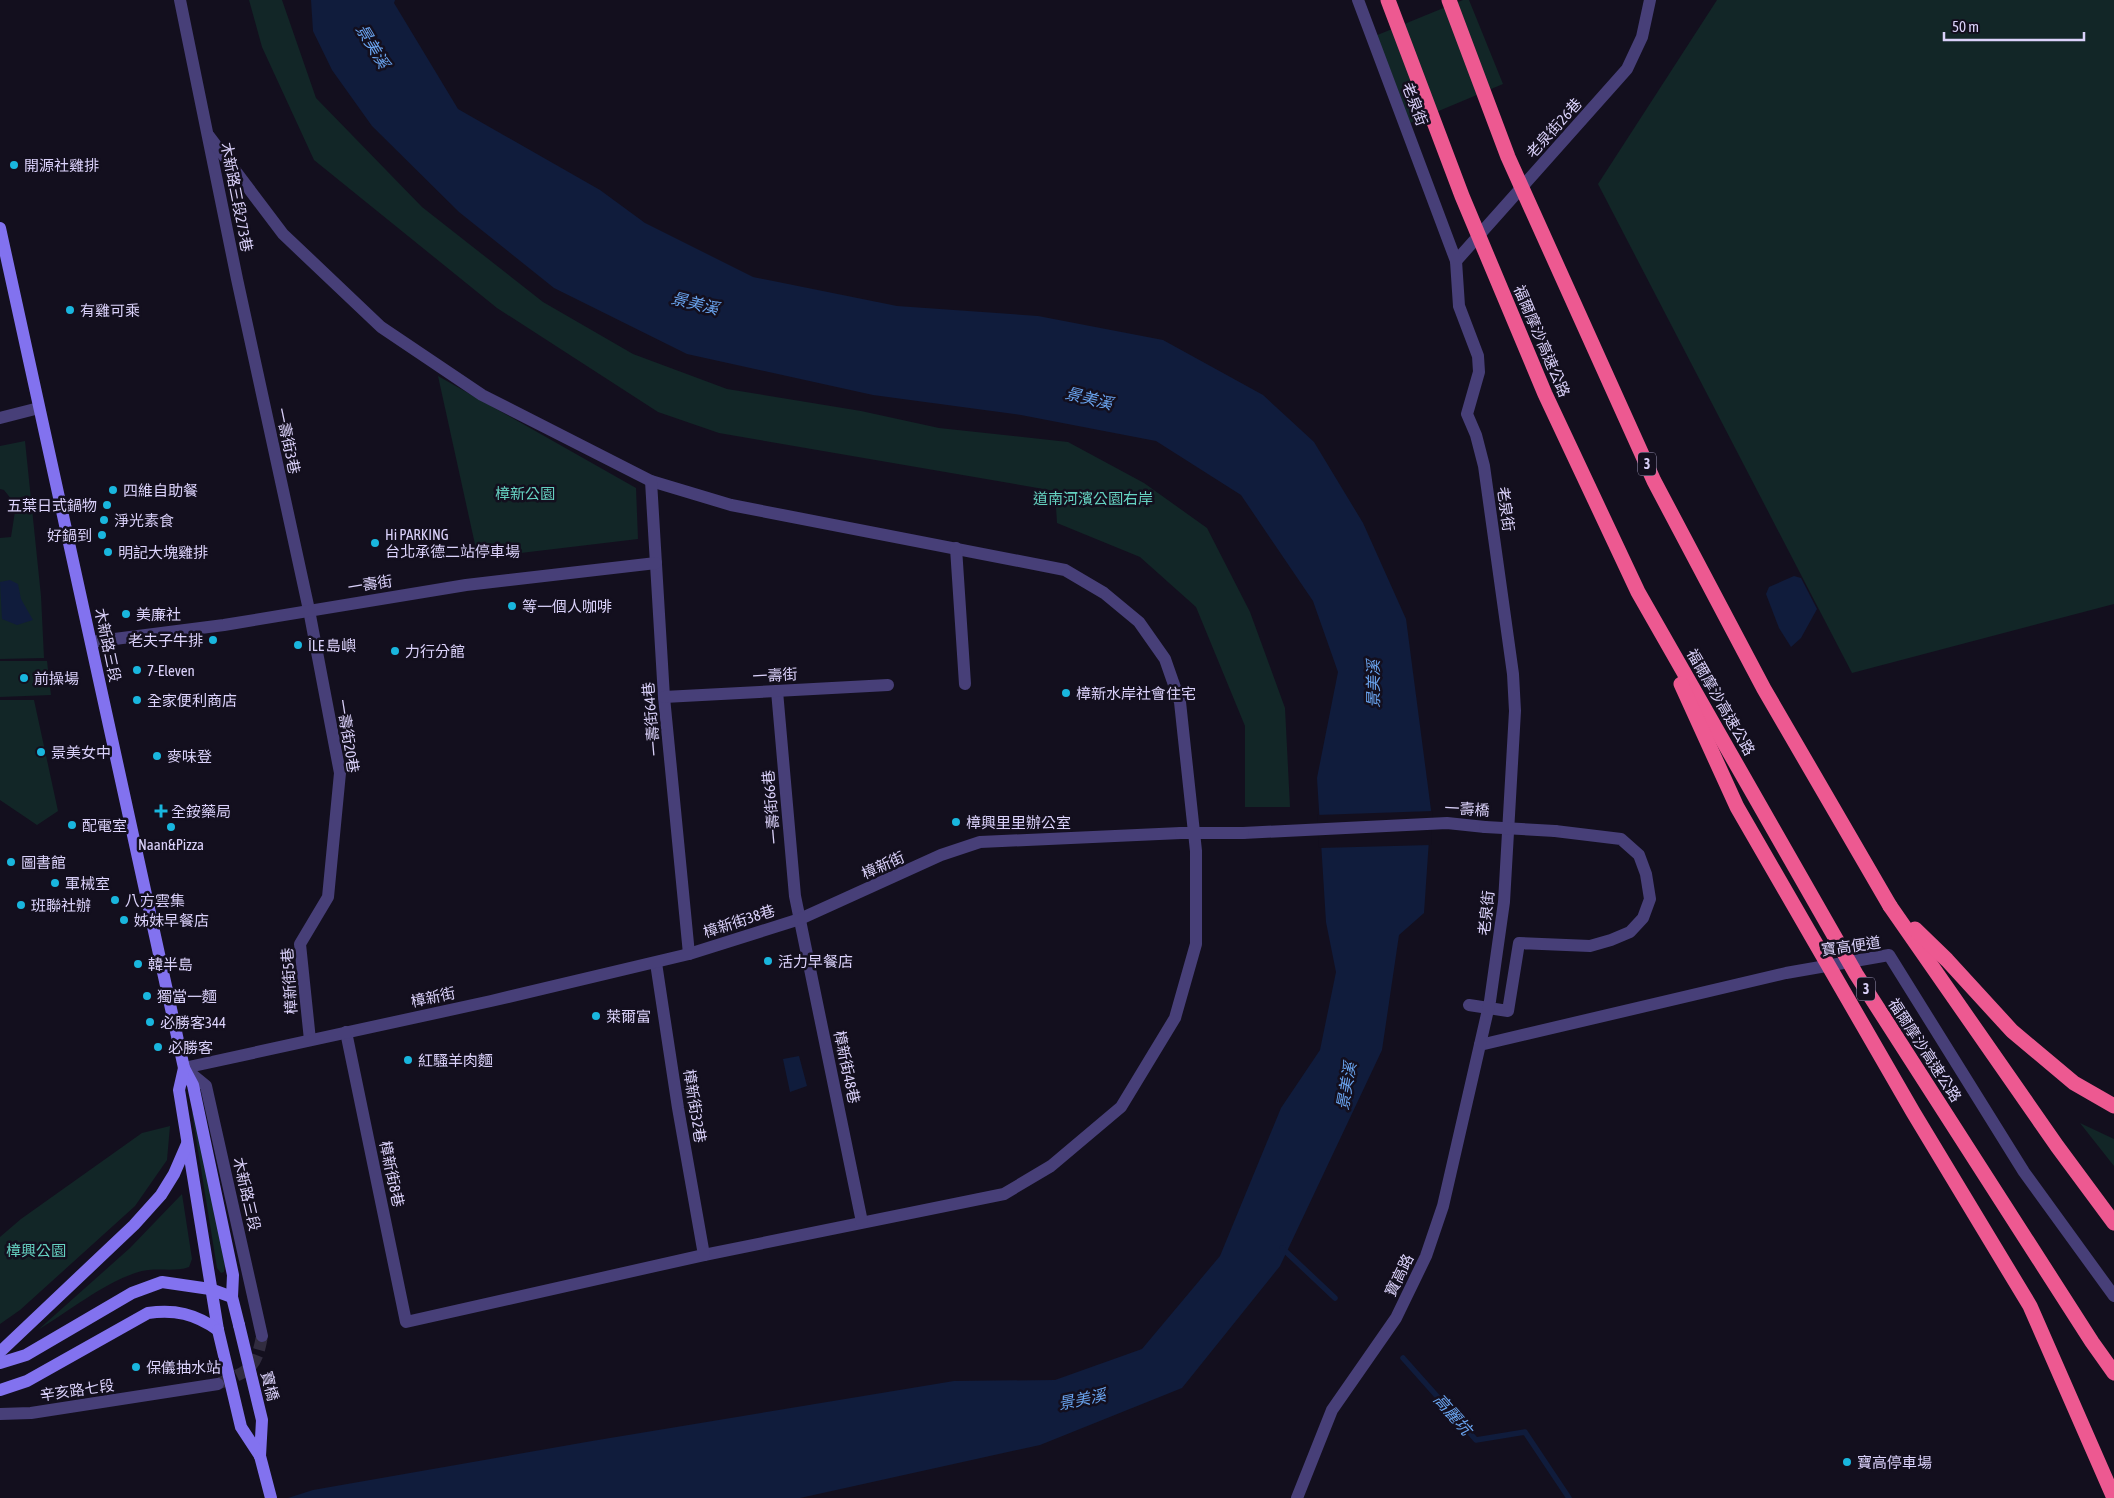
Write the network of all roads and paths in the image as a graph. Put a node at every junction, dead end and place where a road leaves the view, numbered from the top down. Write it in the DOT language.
graph roads {
  1 [pos="180,0"];
  2 [pos="1358,0"];
  3 [pos="1388,0"];
  4 [pos="1449,0"];
  5 [pos="1650,0"];
  6 [pos="209,136"];
  7 [pos="0,228"];
  8 [pos="1456,261"];
  9 [pos="237,278"];
  10 [pos="40,408"];
  11 [pos="0,418"];
  12 [pos="651,481"];
  13 [pos="956,548"];
  14 [pos="656,564"];
  15 [pos="1638,592"];
  16 [pos="309,610"];
  17 [pos="91,642"];
  18 [pos="965,684"];
  19 [pos="888,685"];
  20 [pos="777,691"];
  21 [pos="664,697"];
  22 [pos="980,842"];
  23 [pos="328,897"];
  24 [pos="1890,906"];
  25 [pos="800,919"];
  26 [pos="688,954"];
  27 [pos="656,963"];
  28 [pos="1469,1005"];
  29 [pos="1488,1008"];
  30 [pos="346,1032"];
  31 [pos="310,1040"];
  32 [pos="1480,1045"];
  33 [pos="184,1068"];
  34 [pos="2114,1106"];
  35 [pos="187,1144"];
  36 [pos="862,1222"];
  37 [pos="2114,1222"];
  38 [pos="704,1254"];
  39 [pos="210,1289"];
  40 [pos="2114,1296"];
  41 [pos="232,1297"];
  42 [pos="239,1325"];
  43 [pos="218,1330"];
  44 [pos="262,1336"];
  45 [pos="0,1352"];
  46 [pos="0,1363"];
  47 [pos="2114,1373"];
  48 [pos="218,1384"];
  49 [pos="0,1390"];
  50 [pos="0,1414"];
  51 [pos="260,1456"];
  52 [pos="271,1498"];
  53 [pos="1297,1498"];
  54 [pos="2114,1498"];
  1 -- 6 [label="street, 木新路三段273巷"];
  2 -- 8 [label="street, 老泉街"];
  3 -- 15 [label="highway, 福爾摩沙高速公路 / 3, bridge"];
  4 -- 24 [label="highway, 3, bridge"];
  5 -- 8 [label="street, 老泉街26巷"];
  6 -- 9 [label="street, 木新路三段273巷"];
  6 -- 12 [label="street"];
  7 -- 10 [label="main road, 木新路三段"];
  8 -- 29 [label="street, 老泉街"];
  9 -- 16 [label="street, 一壽街3巷"];
  10 -- 11 [label="street"];
  10 -- 17 [label="main road, 木新路三段"];
  12 -- 13 [label="street"];
  12 -- 14 [label="street, 一壽街64巷"];
  13 -- 18 [label="street"];
  13 -- 36 [label="street"];
  14 -- 16 [label="street, 一壽街"];
  14 -- 21 [label="street, 一壽街64巷"];
  15 -- 47 [label="highway, 福爾摩沙高速公路 / 3, bridge"];
  15 -- 54 [label="highway, bridge"];
  16 -- 17 [label="street, 一壽街"];
  16 -- 23 [label="street, 一壽街20巷"];
  17 -- 33 [label="main road, 木新路三段"];
  19 -- 20 [label="street, 一壽街"];
  20 -- 21 [label="street, 一壽街"];
  20 -- 25 [label="street, 一壽街66巷"];
  21 -- 26 [label="street, 一壽街64巷"];
  22 -- 25 [label="street, 樟新街"];
  22 -- 29 [label="street, 一壽橋, bridge"];
  23 -- 31 [label="street, 樟新街5巷"];
  24 -- 34 [label="highway"];
  24 -- 37 [label="highway, 3"];
  25 -- 26 [label="street, 樟新街38巷"];
  25 -- 36 [label="street, 樟新街48巷"];
  26 -- 27 [label="street, 樟新街"];
  27 -- 30 [label="street, 樟新街"];
  27 -- 38 [label="street, 樟新街32巷"];
  28 -- 29 [label="street, 一壽橋"];
  29 -- 32 [label="street, 老泉街"];
  30 -- 31 [label="street, 樟新街"];
  30 -- 38 [label="street, 樟新街8巷"];
  31 -- 33 [label="street, 樟新街"];
  32 -- 40 [label="street, 寶高便道"];
  32 -- 53 [label="street, 寶高路"];
  33 -- 35 [label="main road, 木新路三段"];
  33 -- 41 [label="main road, 木新路三段"];
  33 -- 44 [label="street, 木新路三段"];
  35 -- 39 [label="main road, 木新路三段"];
  35 -- 45 [label="main road"];
  36 -- 38 [label="street"];
  39 -- 41 [label="main road"];
  39 -- 43 [label="main road, 木新路三段"];
  39 -- 46 [label="main road"];
  41 -- 42 [label="main road, 木新路三段"];
  42 -- 51 [label="main road, 寶橋, bridge"];
  43 -- 49 [label="main road"];
  43 -- 51 [label="main road, 寶橋, bridge"];
  48 -- 50 [label="street, 辛亥路七段"];
  51 -- 52 [label="main road, 寶橋"];
}
